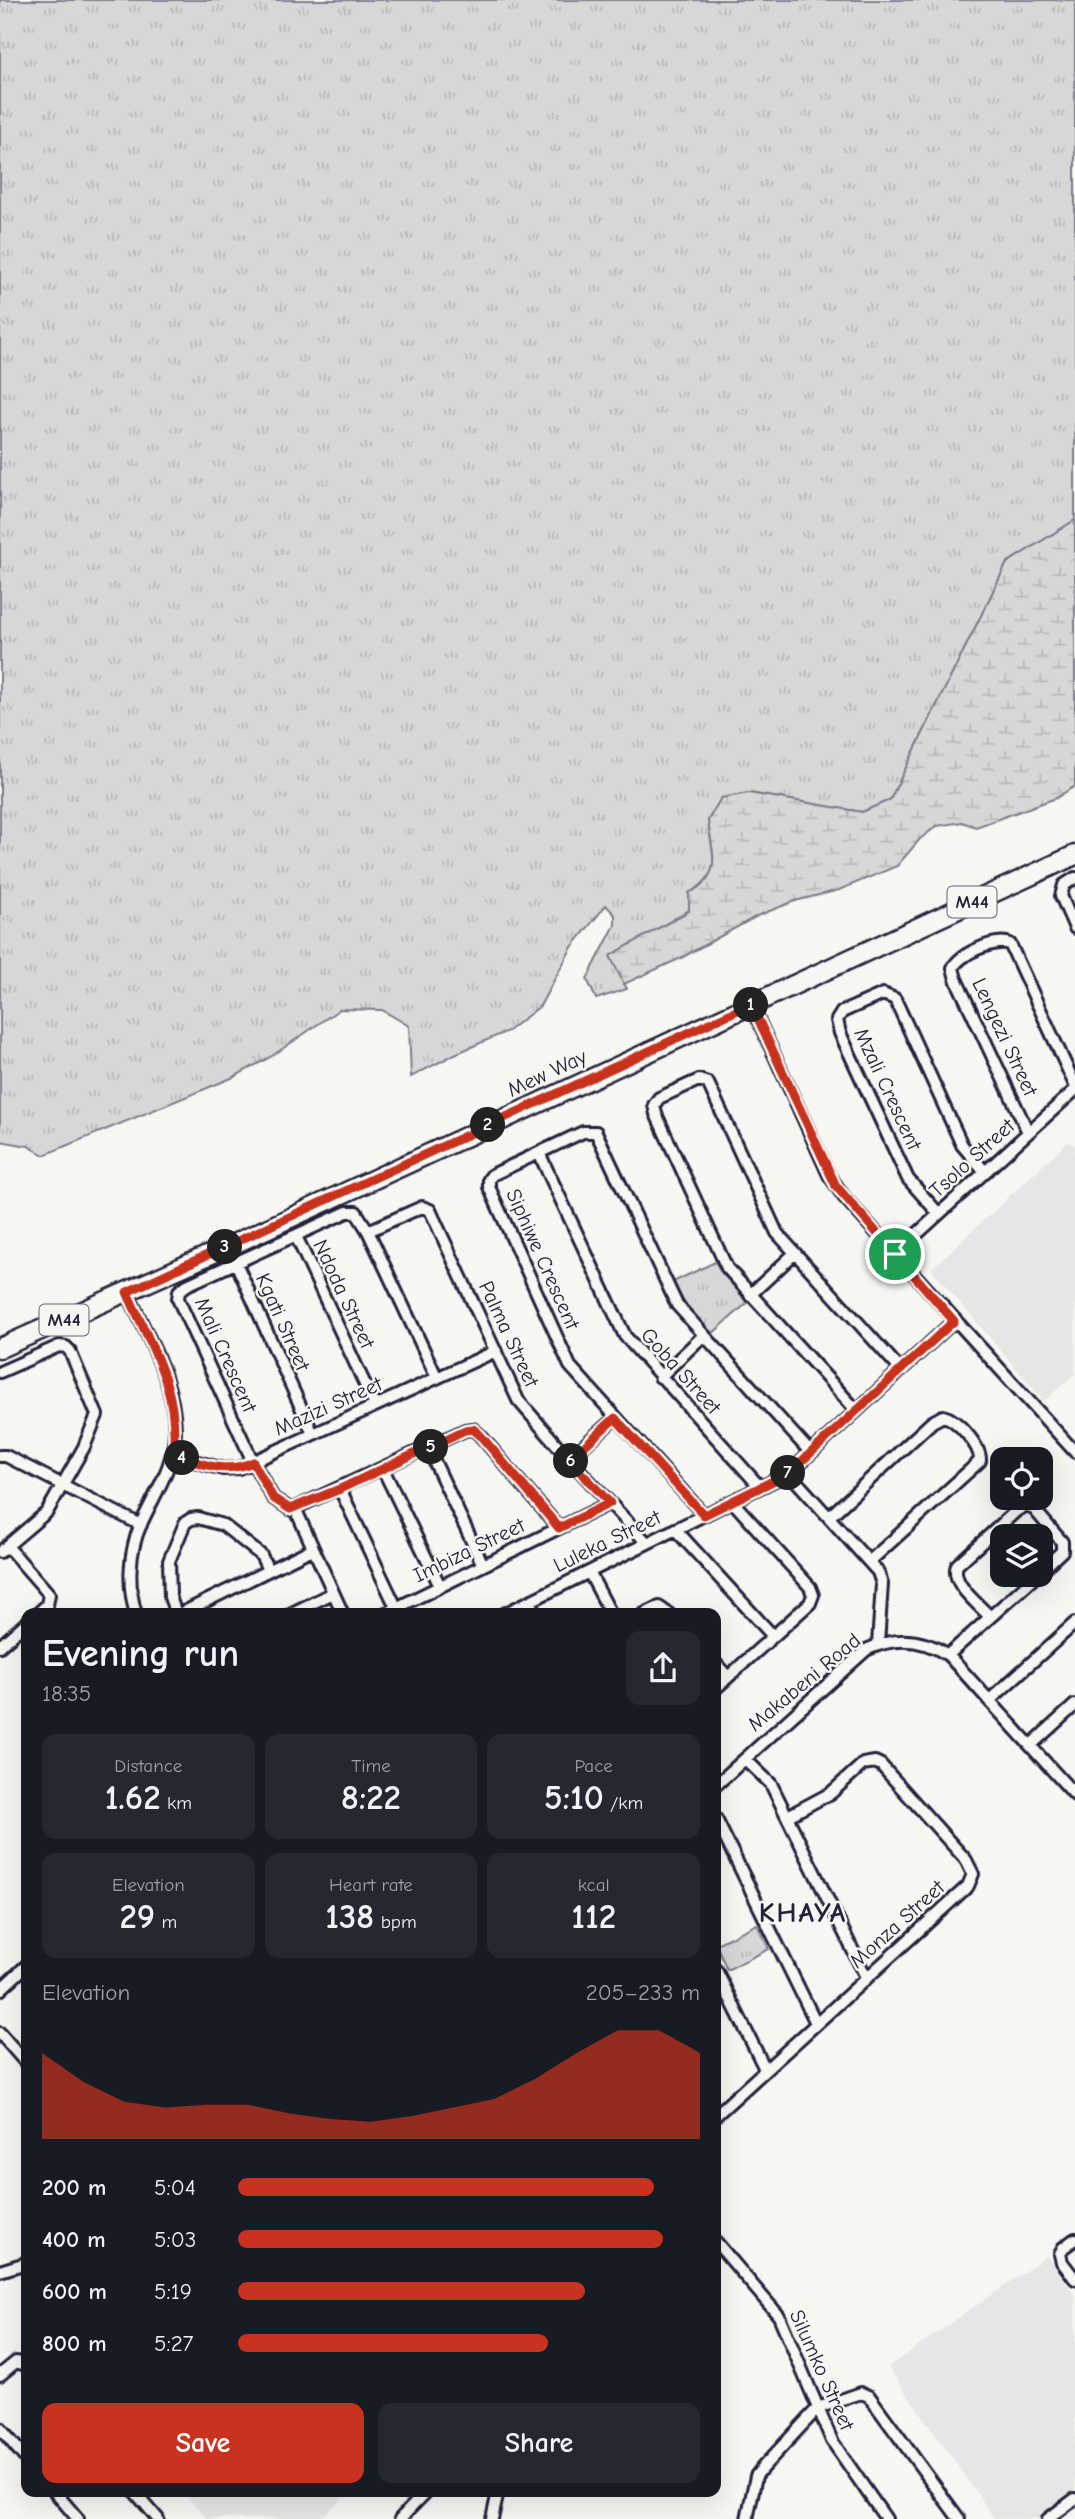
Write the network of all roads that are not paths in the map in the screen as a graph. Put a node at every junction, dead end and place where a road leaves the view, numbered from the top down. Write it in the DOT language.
graph roads {
  1 [pos="1075,855"];
  2 [pos="1075,878"];
  3 [pos="1075,928"];
  4 [pos="751,1004"];
  5 [pos="1075,1084"];
  6 [pos="1075,1090"];
  7 [pos="1028,1132"];
  8 [pos="540,1153"];
  9 [pos="985,1172"];
  10 [pos="939,1214"];
  11 [pos="368,1231"];
  12 [pos="296,1236"];
  13 [pos="794,1253"];
  14 [pos="895,1254"];
  15 [pos="236,1264"];
  16 [pos="127,1292"];
  17 [pos="750,1295"];
  18 [pos="954,1321"];
  19 [pos="704,1335"];
  20 [pos="0,1348"];
  21 [pos="496,1351"];
  22 [pos="900,1369"];
  23 [pos="0,1372"];
  24 [pos="660,1377"];
  25 [pos="437,1378"];
  26 [pos="375,1406"];
  27 [pos="856,1410"];
  28 [pos="615,1418"];
  29 [pos="313,1434"];
  30 [pos="428,1448"];
  31 [pos="1075,1451"];
  32 [pos="810,1452"];
  33 [pos="173,1455"];
  34 [pos="0,1456"];
  35 [pos="569,1460"];
  36 [pos="253,1462"];
  37 [pos="383,1469"];
  38 [pos="789,1473"];
  39 [pos="62,1484"];
  40 [pos="760,1487"];
  41 [pos="340,1489"];
  42 [pos="732,1501"];
  43 [pos="610,1503"];
  44 [pos="295,1508"];
  45 [pos="704,1515"];
  46 [pos="829,1517"];
  47 [pos="1002,1524"];
  48 [pos="1047,1524"];
  49 [pos="141,1525"];
  50 [pos="559,1528"];
  51 [pos="675,1529"];
  52 [pos="1053,1530"];
  53 [pos="990,1535"];
  54 [pos="647,1543"];
  55 [pos="3,1549"];
  56 [pos="312,1549"];
  57 [pos="1053,1560"];
  58 [pos="870,1562"];
  59 [pos="483,1565"];
  60 [pos="268,1570"];
  61 [pos="589,1572"];
  62 [pos="440,1586"];
  63 [pos="1024,1587"];
  64 [pos="333,1593"];
  65 [pos="530,1601"];
  66 [pos="396,1607"];
  67 [pos="44,1608"];
  68 [pos="135,1608"];
  69 [pos="175,1608"];
  70 [pos="190,1608"];
  71 [pos="302,1608"];
  72 [pos="340,1608"];
  73 [pos="516,1608"];
  74 [pos="533,1608"];
  75 [pos="608,1608"];
  76 [pos="990,1617"];
  77 [pos="1075,1623"];
  78 [pos="21,1627"];
  79 [pos="773,1636"];
  80 [pos="878,1644"];
  81 [pos="0,1646"];
  82 [pos="948,1656"];
  83 [pos="721,1669"];
  84 [pos="728,1677"];
  85 [pos="721,1683"];
  86 [pos="990,1700"];
  87 [pos="1075,1705"];
  88 [pos="1031,1745"];
  89 [pos="745,1759"];
  90 [pos="721,1781"];
  91 [pos="1075,1794"];
  92 [pos="788,1816"];
  93 [pos="721,1829"];
  94 [pos="21,1973"];
  95 [pos="866,1977"];
  96 [pos="721,1980"];
  97 [pos="0,1990"];
  98 [pos="816,2023"];
  99 [pos="0,2034"];
  100 [pos="21,2057"];
  101 [pos="765,2069"];
  102 [pos="721,2110"];
  103 [pos="1075,2239"];
  104 [pos="721,2248"];
  105 [pos="21,2265"];
  106 [pos="0,2271"];
  107 [pos="1075,2279"];
  108 [pos="21,2364"];
  109 [pos="0,2375"];
  110 [pos="818,2408"];
  111 [pos="0,2428"];
  112 [pos="21,2453"];
  113 [pos="59,2497"];
  114 [pos="139,2497"];
  115 [pos="421,2497"];
  116 [pos="497,2497"];
  117 [pos="1075,2499"];
  118 [pos="78,2519"];
  119 [pos="158,2519"];
  120 [pos="400,2519"];
  121 [pos="492,2519"];
  122 [pos="747,2519"];
  123 [pos="886,2519"];
  124 [pos="959,2519"];
  125 [pos="1048,2519"];
  1 -- 4 [label="main road, Mew Way / M44"];
  2 -- 3 [label="street"];
  4 -- 14 [label="street"];
  4 -- 16 [label="main road, Mew Way / M44"];
  5 -- 7 [label="street, Lengezi Street"];
  6 -- 7 [label="street, Tsolo Street"];
  7 -- 9 [label="street, Tsolo Street"];
  8 -- 19 [label="street, Siphiwe Crescent"];
  8 -- 24 [label="street, Goba Street"];
  8 -- 28 [label="street, Siphiwe Crescent"];
  9 -- 10 [label="street, Tsolo Street"];
  9 -- 10 [label="street, Mzali Crescent"];
  10 -- 14 [label="street, Tsolo Street"];
  11 -- 12 [label="street, Mali Crescent"];
  11 -- 21 [label="street, Palma Street"];
  11 -- 25 [label="street, Mali Crescent"];
  12 -- 15 [label="street, Mali Crescent"];
  12 -- 26 [label="street, Ndoda Street"];
  13 -- 17 [label="street"];
  13 -- 17 [label="street"];
  13 -- 22 [label="street"];
  14 -- 18 [label="street"];
  15 -- 29 [label="street, Kgati Street"];
  15 -- 36 [label="street, Mali Crescent"];
  16 -- 20 [label="main road, Mew Way / M44"];
  16 -- 33 [label="street"];
  17 -- 27 [label="street"];
  18 -- 22 [label="street, Luleka Street"];
  18 -- 31 [label="street"];
  19 -- 24 [label="street"];
  19 -- 32 [label="street, Siphiwe Crescent"];
  21 -- 25 [label="street, Mazizi Street"];
  21 -- 35 [label="street, Palma Street"];
  22 -- 27 [label="street, Luleka Street"];
  23 -- 39 [label="street"];
  24 -- 40 [label="street, Goba Street"];
  25 -- 26 [label="street, Mazizi Street"];
  26 -- 29 [label="street, Mazizi Street"];
  27 -- 32 [label="street, Luleka Street"];
  28 -- 35 [label="street"];
  28 -- 45 [label="street, Siphiwe Crescent"];
  29 -- 36 [label="street, Mazizi Street"];
  30 -- 37 [label="street"];
  30 -- 50 [label="street"];
  30 -- 59 [label="street"];
  32 -- 38 [label="street, Luleka Street"];
  33 -- 36 [label="street, Mazizi Street"];
  33 -- 49 [label="street"];
  34 -- 39 [label="street"];
  35 -- 43 [label="street, Palma Street"];
  36 -- 44 [label="street, Mali Crescent"];
  37 -- 41 [label="street"];
  37 -- 62 [label="street"];
  38 -- 40 [label="street, Luleka Street"];
  38 -- 46 [label="street"];
  39 -- 49 [label="street"];
  39 -- 55 [label="street"];
  40 -- 42 [label="street, Luleka Street"];
  41 -- 44 [label="street"];
  41 -- 66 [label="street"];
  42 -- 45 [label="street, Luleka Street"];
  42 -- 79 [label="street"];
  43 -- 50 [label="street, Imbiza Street"];
  43 -- 54 [label="street, Palma Street"];
  44 -- 56 [label="street"];
  45 -- 51 [label="street, Luleka Street"];
  46 -- 58 [label="street"];
  46 -- 58 [label="street"];
  47 -- 48 [label="street"];
  49 -- 68 [label="street"];
  50 -- 59 [label="street, Imbiza Street"];
  51 -- 54 [label="street, Luleka Street"];
  51 -- 79 [label="street"];
  52 -- 57 [label="street"];
  53 -- 76 [label="street"];
  54 -- 61 [label="street, Luleka Street"];
  55 -- 67 [label="street"];
  56 -- 60 [label="street"];
  56 -- 64 [label="street"];
  58 -- 80 [label="street"];
  59 -- 62 [label="street, Imbiza Street"];
  60 -- 69 [label="street"];
  60 -- 70 [label="street"];
  61 -- 65 [label="street, Luleka Street"];
  61 -- 75 [label="street"];
  62 -- 66 [label="street, Imbiza Street"];
  63 -- 76 [label="street"];
  64 -- 71 [label="street"];
  64 -- 72 [label="street"];
  65 -- 73 [label="street, Luleka Street"];
  65 -- 74 [label="street"];
  76 -- 82 [label="street"];
  77 -- 86 [label="street"];
  78 -- 81 [label="street"];
  79 -- 84 [label="street"];
  80 -- 82 [label="street, Makabeni Road"];
  80 -- 89 [label="street, Makabeni Road"];
  82 -- 86 [label="street, Makabeni Road"];
  83 -- 84 [label="street"];
  84 -- 85 [label="street"];
  86 -- 88 [label="street, Makabeni Road"];
  87 -- 88 [label="street"];
  88 -- 91 [label="street, Makabeni Road"];
  89 -- 90 [label="street, Makabeni Road"];
  89 -- 92 [label="street"];
  92 -- 95 [label="street"];
  92 -- 95 [label="street, Monza Street"];
  93 -- 98 [label="street"];
  94 -- 97 [label="street"];
  95 -- 98 [label="street, Monza Street"];
  96 -- 101 [label="street"];
  98 -- 101 [label="street, Monza Street"];
  99 -- 100 [label="street"];
  101 -- 102 [label="street, Monza Street"];
  103 -- 107 [label="street"];
  104 -- 110 [label="street, Silumko Street"];
  105 -- 106 [label="street"];
  108 -- 109 [label="street"];
  110 -- 122 [label="street"];
  110 -- 123 [label="street, Silumko Street"];
  110 -- 124 [label="street"];
  111 -- 112 [label="street"];
  113 -- 118 [label="street"];
  114 -- 119 [label="street"];
  115 -- 120 [label="street"];
  116 -- 121 [label="street"];
  117 -- 125 [label="street"];
}
